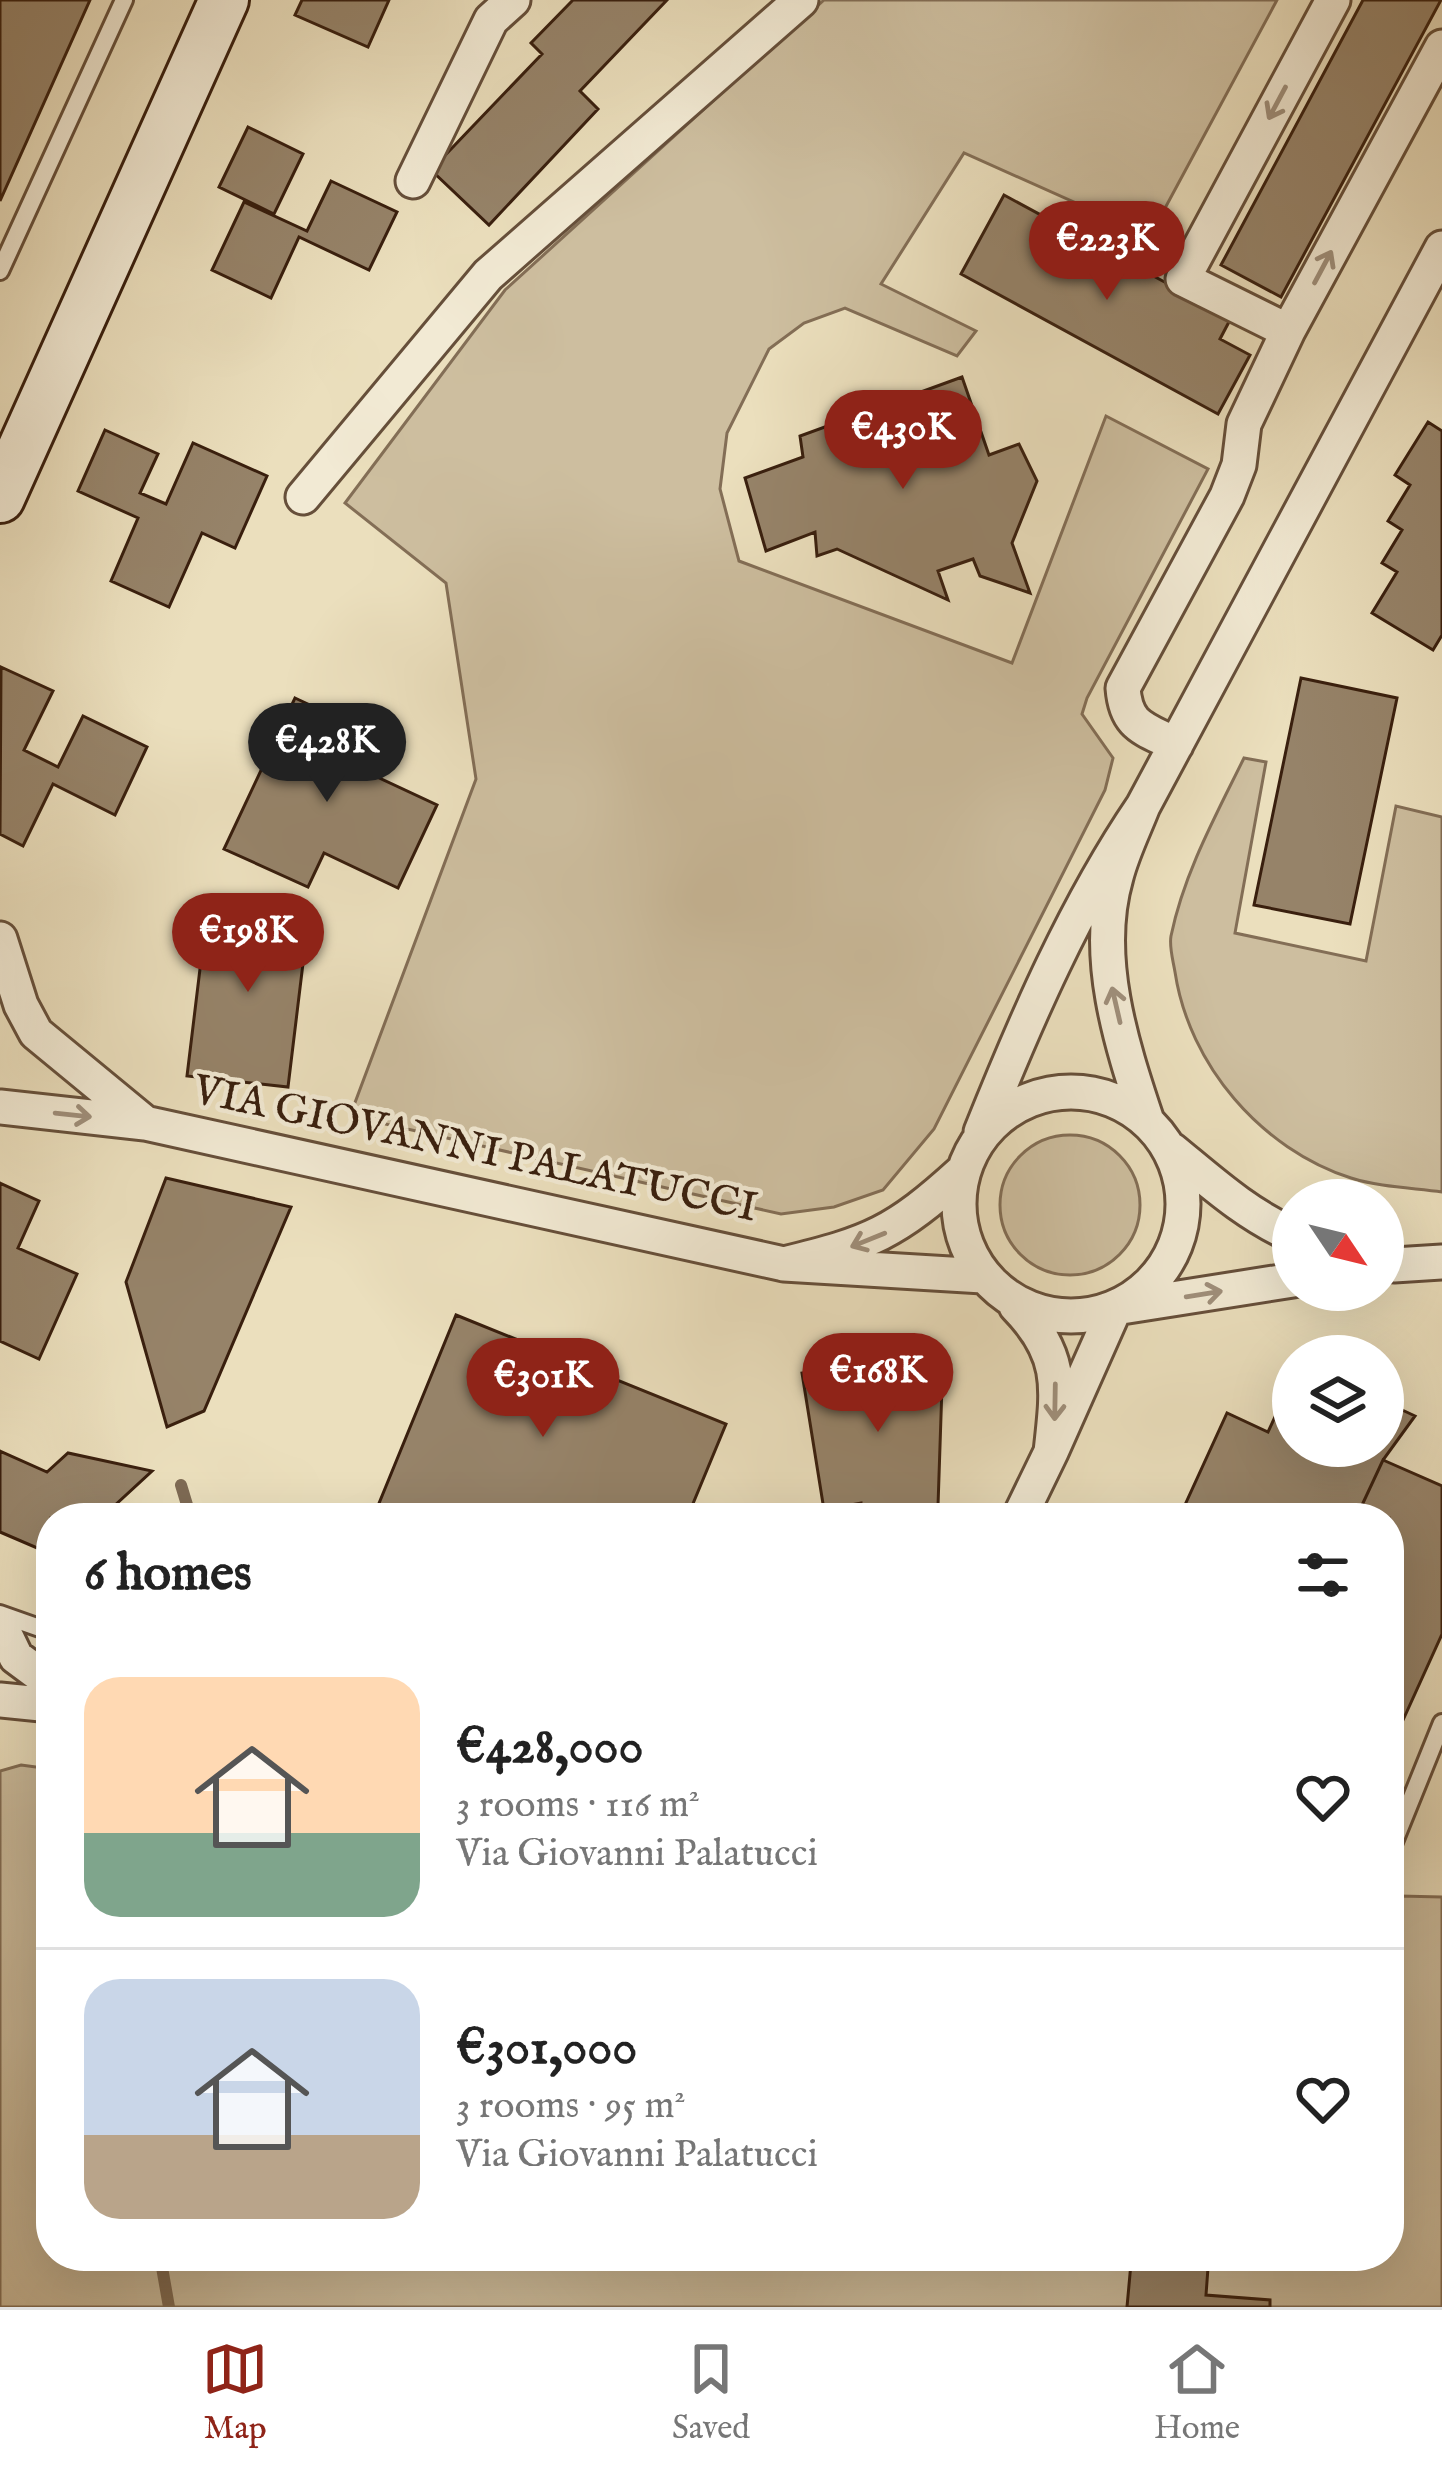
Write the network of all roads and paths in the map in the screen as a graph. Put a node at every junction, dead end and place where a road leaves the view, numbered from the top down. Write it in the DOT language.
graph roads {
  1 [pos="124,0"];
  2 [pos="224,0"];
  3 [pos="513,0"];
  4 [pos="801,0"];
  5 [pos="1333,0"];
  6 [pos="1442,47"];
  7 [pos="413,182"];
  8 [pos="1442,248"];
  9 [pos="0,271"];
  10 [pos="1288,331"];
  11 [pos="303,497"];
  12 [pos="0,498"];
  13 [pos="1176,745"];
  14 [pos="1143,806"];
  15 [pos="0,939"];
  16 [pos="0,1023"];
  17 [pos="36,1033"];
  18 [pos="0,1107"];
  19 [pos="1146,1118"];
  20 [pos="145,1123"];
  21 [pos="978,1139"];
  22 [pos="1170,1148"];
  23 [pos="962,1172"];
  24 [pos="1272,1226"];
  25 [pos="1442,1262"];
  26 [pos="784,1264"];
  27 [pos="1404,1264"];
  28 [pos="983,1276"];
  29 [pos="1272,1283"];
  30 [pos="1010,1300"];
  31 [pos="1115,1308"];
  32 [pos="1051,1452"];
  33 [pos="1026,1503"];
  34 [pos="1,1623"];
  35 [pos="36,1629"];
  36 [pos="0,1671"];
  37 [pos="36,1672"];
  38 [pos="0,1700"];
  39 [pos="36,1704"];
  40 [pos="1442,1724"];
  41 [pos="1404,1817"];
  1 -- 9 [label="lane"];
  2 -- 12 [label="street"];
  3 -- 7 [label="street"];
  4 -- 11 [label="street"];
  5 -- 10 [label="street, one-way"];
  10 -- 6 [label="street, one-way"];
  8 -- 13 [label="street"];
  10 -- 13 [label="street"];
  13 -- 14 [label="street"];
  19 -- 14 [label="street, one-way"];
  14 -- 21 [label="street"];
  15 -- 17 [label="street, VIA GIOVANNI PALATUCCI"];
  16 -- 17 [label="street, VIA GIOVANNI PALATUCCI"];
  17 -- 20 [label="street, VIA GIOVANNI PALATUCCI"];
  18 -- 20 [label="street, VIA GIOVANNI PALATUCCI, one-way"];
  19 -- 21 [label="street"];
  19 -- 22 [label="street"];
  20 -- 26 [label="street, VIA GIOVANNI PALATUCCI"];
  21 -- 23 [label="street"];
  22 -- 24 [label="street"];
  22 -- 31 [label="street"];
  23 -- 26 [label="street, VIA GIOVANNI PALATUCCI, one-way"];
  23 -- 28 [label="street"];
  25 -- 27 [label="street"];
  26 -- 28 [label="street, VIA GIOVANNI PALATUCCI"];
  28 -- 30 [label="street"];
  31 -- 29 [label="street, one-way"];
  30 -- 31 [label="street"];
  30 -- 32 [label="street, one-way"];
  31 -- 32 [label="street"];
  32 -- 33 [label="street"];
  34 -- 35 [label="lane"];
  34 -- 36 [label="street"];
  34 -- 37 [label="street"];
  38 -- 39 [label="street"];
  40 -- 41 [label="lane"];
}
